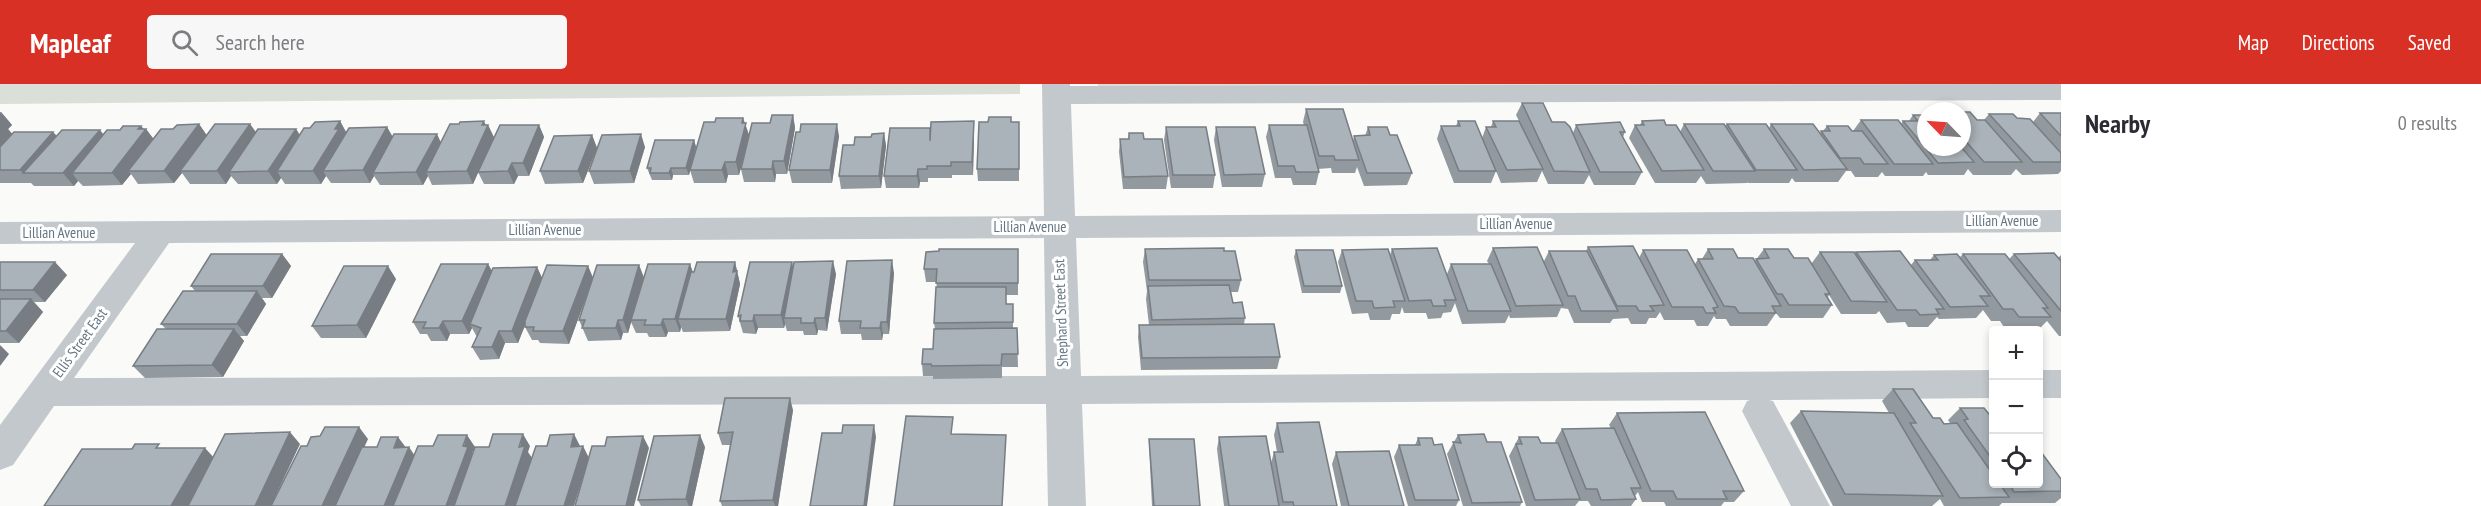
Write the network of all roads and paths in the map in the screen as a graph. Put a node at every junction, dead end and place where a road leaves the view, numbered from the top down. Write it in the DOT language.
graph roads {
  1 [pos="1056,89"];
  2 [pos="2061,91"];
  3 [pos="2061,221"];
  4 [pos="1058,227"];
  5 [pos="160,232"];
  6 [pos="0,233"];
  7 [pos="1989,384"];
  8 [pos="2043,384"];
  9 [pos="2061,384"];
  10 [pos="1064,390"];
  11 [pos="44,392"];
  12 [pos="1760,411"];
  13 [pos="0,454"];
  14 [pos="1067,506"];
  15 [pos="1810,506"];
  1 -- 2 [label="street"];
  1 -- 4 [label="street, Shephard Street East"];
  3 -- 4 [label="street, Lillian Avenue"];
  4 -- 5 [label="street, Lillian Avenue"];
  4 -- 10 [label="street, Shephard Street East"];
  5 -- 6 [label="street, Lillian Avenue"];
  5 -- 11 [label="street, Ellis Street East"];
  7 -- 10 [label="street"];
  8 -- 9 [label="street"];
  10 -- 11 [label="street"];
  10 -- 14 [label="street, Shephard Street East"];
  11 -- 13 [label="street, Ellis Street East"];
  12 -- 15 [label="street"];
}
